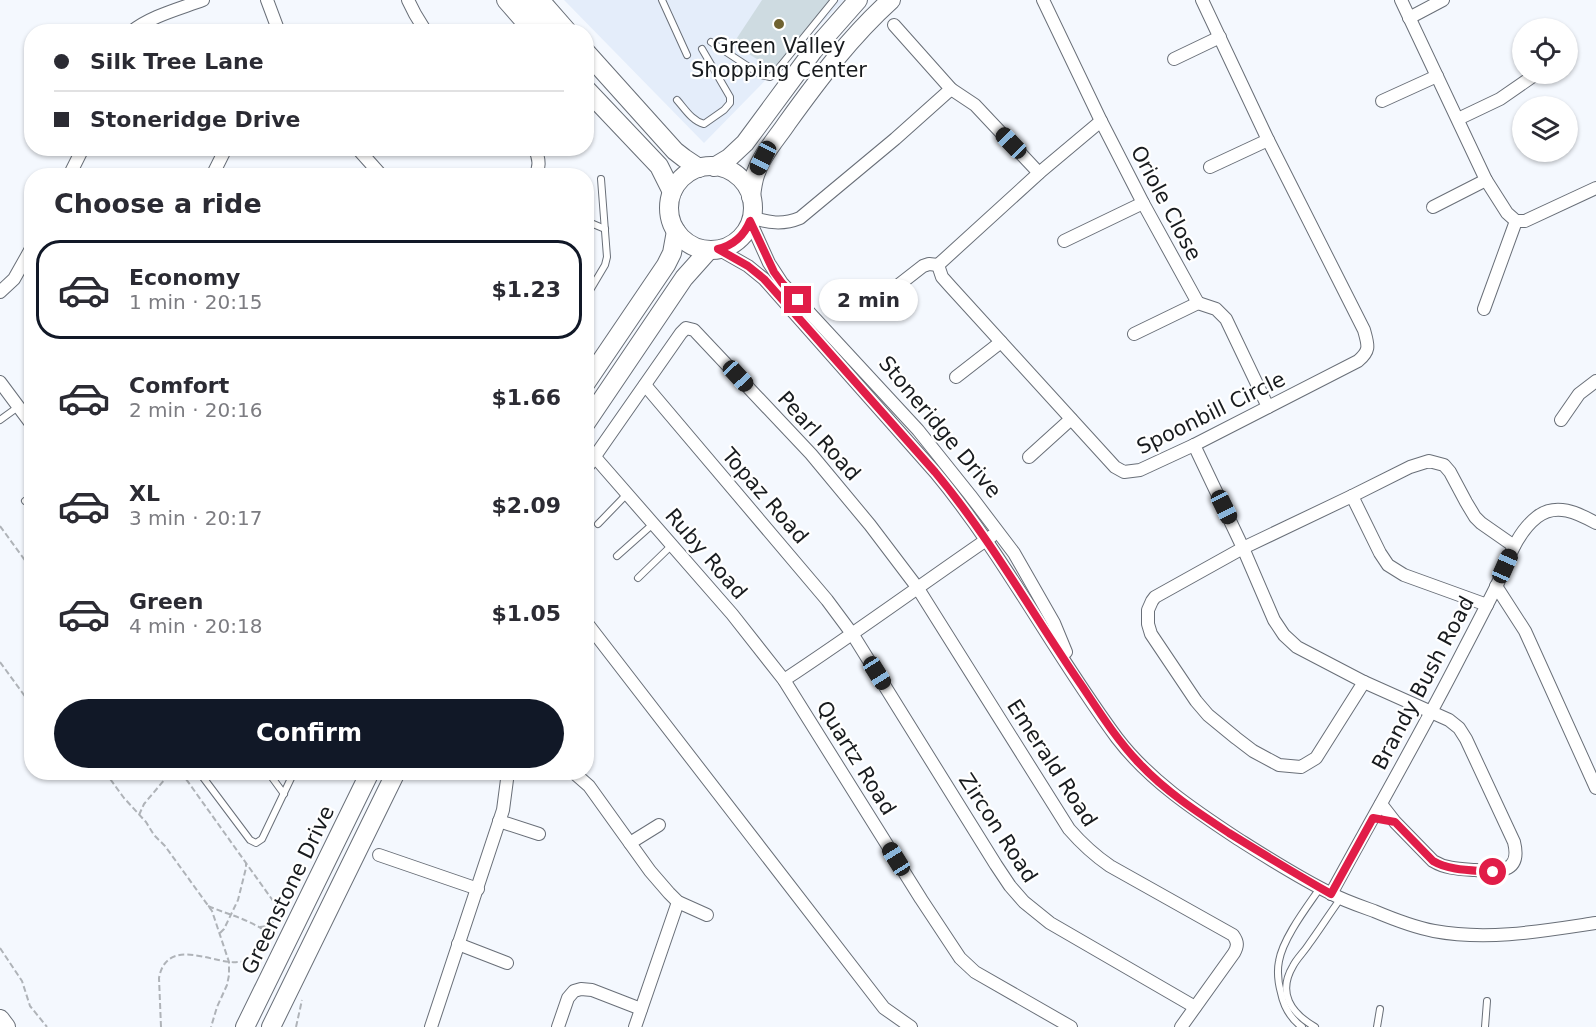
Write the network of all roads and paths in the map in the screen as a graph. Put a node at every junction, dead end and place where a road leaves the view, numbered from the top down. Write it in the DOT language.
graph roads {
  1 [pos="203,0"];
  2 [pos="267,0"];
  3 [pos="408,0"];
  4 [pos="506,0"];
  5 [pos="524,0"];
  6 [pos="540,0"];
  7 [pos="556,0"];
  8 [pos="662,0"];
  9 [pos="834,0"];
  10 [pos="856,0"];
  11 [pos="891,0"];
  12 [pos="1043,0"];
  13 [pos="1202,0"];
  14 [pos="1401,0"];
  15 [pos="1443,0"];
  16 [pos="1409,18"];
  17 [pos="143,24"];
  18 [pos="276,24"];
  19 [pos="421,24"];
  20 [pos="527,24"];
  21 [pos="553,24"];
  22 [pos="556,24"];
  23 [pos="559,24"];
  24 [pos="894,26"];
  25 [pos="1220,37"];
  26 [pos="711,42"];
  27 [pos="702,49"];
  28 [pos="687,55"];
  29 [pos="1174,59"];
  30 [pos="594,61"];
  31 [pos="1437,76"];
  32 [pos="1522,84"];
  33 [pos="951,89"];
  34 [pos="594,98"];
  35 [pos="676,100"];
  36 [pos="1382,101"];
  37 [pos="1458,119"];
  38 [pos="1101,121"];
  39 [pos="1268,140"];
  40 [pos="364,156"];
  41 [pos="707,167"];
  42 [pos="1210,167"];
  43 [pos="375,168"];
  44 [pos="1039,173"];
  45 [pos="601,179"];
  46 [pos="1486,180"];
  47 [pos="1596,189"];
  48 [pos="672,192"];
  49 [pos="750,197"];
  50 [pos="1143,203"];
  51 [pos="1433,207"];
  52 [pos="751,219"];
  53 [pos="1516,221"];
  54 [pos="594,224"];
  55 [pos="605,229"];
  56 [pos="676,231"];
  57 [pos="1064,241"];
  58 [pos="714,249"];
  59 [pos="24,261"];
  60 [pos="938,265"];
  61 [pos="594,284"];
  62 [pos="0,291"];
  63 [pos="1198,303"];
  64 [pos="873,305"];
  65 [pos="1484,309"];
  66 [pos="1134,334"];
  67 [pos="1001,342"];
  68 [pos="594,371"];
  69 [pos="956,377"];
  70 [pos="1596,381"];
  71 [pos="0,382"];
  72 [pos="645,385"];
  73 [pos="18,407"];
  74 [pos="1268,407"];
  75 [pos="594,411"];
  76 [pos="24,415"];
  77 [pos="1071,419"];
  78 [pos="0,420"];
  79 [pos="1561,420"];
  80 [pos="1194,445"];
  81 [pos="594,456"];
  82 [pos="1029,457"];
  83 [pos="627,494"];
  84 [pos="1352,496"];
  85 [pos="653,523"];
  86 [pos="598,524"];
  87 [pos="1596,524"];
  88 [pos="0,526"];
  89 [pos="998,532"];
  90 [pos="987,539"];
  91 [pos="672,544"];
  92 [pos="1514,546"];
  93 [pos="1243,548"];
  94 [pos="617,556"];
  95 [pos="24,559"];
  96 [pos="638,578"];
  97 [pos="1496,586"];
  98 [pos="917,587"];
  99 [pos="1487,605"];
  100 [pos="594,632"];
  101 [pos="853,634"];
  102 [pos="0,662"];
  103 [pos="1075,675"];
  104 [pos="784,680"];
  105 [pos="1364,682"];
  106 [pos="24,695"];
  107 [pos="1432,713"];
  108 [pos="111,780"];
  109 [pos="164,780"];
  110 [pos="187,780"];
  111 [pos="206,780"];
  112 [pos="274,780"];
  113 [pos="290,780"];
  114 [pos="366,780"];
  115 [pos="392,780"];
  116 [pos="507,780"];
  117 [pos="582,780"];
  118 [pos="1596,788"];
  119 [pos="284,794"];
  120 [pos="1381,804"];
  121 [pos="138,815"];
  122 [pos="1373,818"];
  123 [pos="499,821"];
  124 [pos="1395,822"];
  125 [pos="659,825"];
  126 [pos="539,834"];
  127 [pos="630,843"];
  128 [pos="379,855"];
  129 [pos="245,861"];
  130 [pos="478,889"];
  131 [pos="1330,893"];
  132 [pos="678,902"];
  133 [pos="208,906"];
  134 [pos="231,915"];
  135 [pos="291,915"];
  136 [pos="707,915"];
  137 [pos="1596,923"];
  138 [pos="260,927"];
  139 [pos="220,933"];
  140 [pos="458,944"];
  141 [pos="0,948"];
  142 [pos="284,948"];
  143 [pos="229,962"];
  144 [pos="507,963"];
  145 [pos="273,970"];
  146 [pos="1487,1001"];
  147 [pos="1195,1007"];
  148 [pos="641,1009"];
  149 [pos="1380,1009"];
  150 [pos="0,1019"];
  151 [pos="6,1027"];
  152 [pos="48,1027"];
  153 [pos="162,1027"];
  154 [pos="211,1027"];
  155 [pos="245,1027"];
  156 [pos="271,1027"];
  157 [pos="432,1027"];
  158 [pos="558,1027"];
  159 [pos="635,1027"];
  160 [pos="910,1027"];
  161 [pos="1071,1027"];
  162 [pos="1182,1027"];
  163 [pos="1302,1027"];
  164 [pos="1315,1027"];
  165 [pos="1377,1027"];
  166 [pos="1485,1027"];
  1 -- 17 [label="street"];
  2 -- 18 [label="street"];
  3 -- 19 [label="street"];
  4 -- 20 [label="main road"];
  5 -- 21 [label="main road"];
  6 -- 22 [label="main road"];
  7 -- 23 [label="main road"];
  8 -- 28 [label="lane"];
  9 -- 26 [label="lane"];
  10 -- 41 [label="main road"];
  11 -- 49 [label="main road"];
  12 -- 38 [label="street"];
  13 -- 25 [label="street, Spoonbill Circle"];
  14 -- 16 [label="street"];
  15 -- 16 [label="street"];
  16 -- 31 [label="street"];
  24 -- 33 [label="street"];
  25 -- 29 [label="street"];
  25 -- 39 [label="street, Spoonbill Circle"];
  27 -- 35 [label="lane"];
  30 -- 41 [label="main road"];
  31 -- 36 [label="street"];
  31 -- 37 [label="street"];
  32 -- 37 [label="street"];
  33 -- 44 [label="street"];
  33 -- 52 [label="street"];
  34 -- 48 [label="main road"];
  37 -- 46 [label="street"];
  38 -- 44 [label="street"];
  38 -- 50 [label="street, Oriole Close"];
  39 -- 42 [label="street"];
  39 -- 74 [label="street, Spoonbill Circle"];
  40 -- 43 [label="street"];
  41 -- 48 [label="main road"];
  41 -- 49 [label="main road"];
  44 -- 60 [label="street"];
  45 -- 55 [label="lane"];
  46 -- 51 [label="street"];
  46 -- 53 [label="street"];
  47 -- 53 [label="street"];
  48 -- 56 [label="main road"];
  49 -- 52 [label="main road"];
  50 -- 57 [label="street"];
  50 -- 63 [label="street, Oriole Close"];
  52 -- 58 [label="main road"];
  52 -- 89 [label="street, Stoneridge Drive"];
  53 -- 65 [label="street"];
  54 -- 55 [label="lane"];
  55 -- 61 [label="lane"];
  56 -- 58 [label="main road"];
  56 -- 68 [label="main road"];
  58 -- 75 [label="main road"];
  58 -- 90 [label="street, Stoneridge Drive"];
  59 -- 62 [label="street"];
  60 -- 64 [label="street"];
  60 -- 67 [label="street, Spoonbill Circle"];
  63 -- 66 [label="street"];
  63 -- 74 [label="street"];
  67 -- 69 [label="street"];
  67 -- 77 [label="street, Spoonbill Circle"];
  70 -- 79 [label="street"];
  71 -- 73 [label="street"];
  72 -- 81 [label="street"];
  72 -- 98 [label="street, Pearl Road"];
  72 -- 101 [label="street, Topaz Road"];
  73 -- 76 [label="street"];
  73 -- 78 [label="lane"];
  74 -- 80 [label="street, Spoonbill Circle"];
  77 -- 80 [label="street, Spoonbill Circle"];
  77 -- 82 [label="street"];
  80 -- 93 [label="street"];
  81 -- 83 [label="street, Ruby Road"];
  83 -- 85 [label="street, Ruby Road"];
  83 -- 86 [label="lane"];
  84 -- 92 [label="street"];
  84 -- 93 [label="street"];
  84 -- 99 [label="street"];
  85 -- 91 [label="street, Ruby Road"];
  85 -- 94 [label="lane"];
  87 -- 92 [label="street, Brandy Bush Road"];
  88 -- 95 [label="path"];
  89 -- 90 [label="street"];
  89 -- 103 [label="street, Stoneridge Drive"];
  90 -- 98 [label="street"];
  90 -- 103 [label="street, Stoneridge Drive"];
  91 -- 96 [label="lane"];
  91 -- 104 [label="street, Ruby Road"];
  92 -- 97 [label="street, Brandy Bush Road"];
  93 -- 105 [label="street"];
  93 -- 105 [label="street"];
  97 -- 99 [label="street, Brandy Bush Road"];
  97 -- 118 [label="street"];
  98 -- 101 [label="street"];
  98 -- 147 [label="street, Emerald Road"];
  99 -- 107 [label="street, Brandy Bush Road"];
  100 -- 160 [label="street"];
  101 -- 104 [label="street"];
  101 -- 147 [label="street, Zircon Road"];
  102 -- 106 [label="path"];
  103 -- 131 [label="street, Stoneridge Drive"];
  104 -- 161 [label="street, Quartz Road"];
  105 -- 107 [label="street"];
  107 -- 120 [label="street, Brandy Bush Road"];
  107 -- 124 [label="street"];
  108 -- 121 [label="path"];
  109 -- 121 [label="path"];
  110 -- 129 [label="path"];
  111 -- 119 [label="lane"];
  112 -- 119 [label="lane"];
  113 -- 119 [label="lane"];
  114 -- 135 [label="main road, Greenstone Drive"];
  115 -- 156 [label="main road"];
  116 -- 123 [label="street"];
  117 -- 127 [label="street"];
  120 -- 122 [label="street, Brandy Bush Road"];
  120 -- 124 [label="street"];
  121 -- 133 [label="path"];
  122 -- 124 [label="street"];
  122 -- 131 [label="street, Brandy Bush Road"];
  123 -- 126 [label="street"];
  123 -- 130 [label="street"];
  125 -- 127 [label="street"];
  127 -- 132 [label="street"];
  128 -- 130 [label="street"];
  129 -- 134 [label="path"];
  129 -- 135 [label="path"];
  130 -- 140 [label="street"];
  131 -- 137 [label="street, Stoneridge Drive"];
  131 -- 163 [label="lane"];
  131 -- 164 [label="lane"];
  132 -- 136 [label="street"];
  132 -- 148 [label="street"];
  133 -- 134 [label="path"];
  133 -- 139 [label="path"];
  134 -- 138 [label="path"];
  134 -- 139 [label="path"];
  135 -- 138 [label="path"];
  135 -- 142 [label="main road, Greenstone Drive"];
  138 -- 142 [label="path"];
  139 -- 143 [label="path"];
  140 -- 144 [label="street"];
  140 -- 157 [label="street"];
  141 -- 152 [label="path"];
  142 -- 145 [label="main road, Greenstone Drive"];
  143 -- 145 [label="path"];
  143 -- 153 [label="path"];
  143 -- 154 [label="path"];
  145 -- 155 [label="main road, Greenstone Drive"];
  146 -- 166 [label="lane"];
  147 -- 162 [label="street"];
  148 -- 158 [label="street"];
  148 -- 159 [label="street"];
  149 -- 165 [label="lane"];
  150 -- 151 [label="main road"];
}
